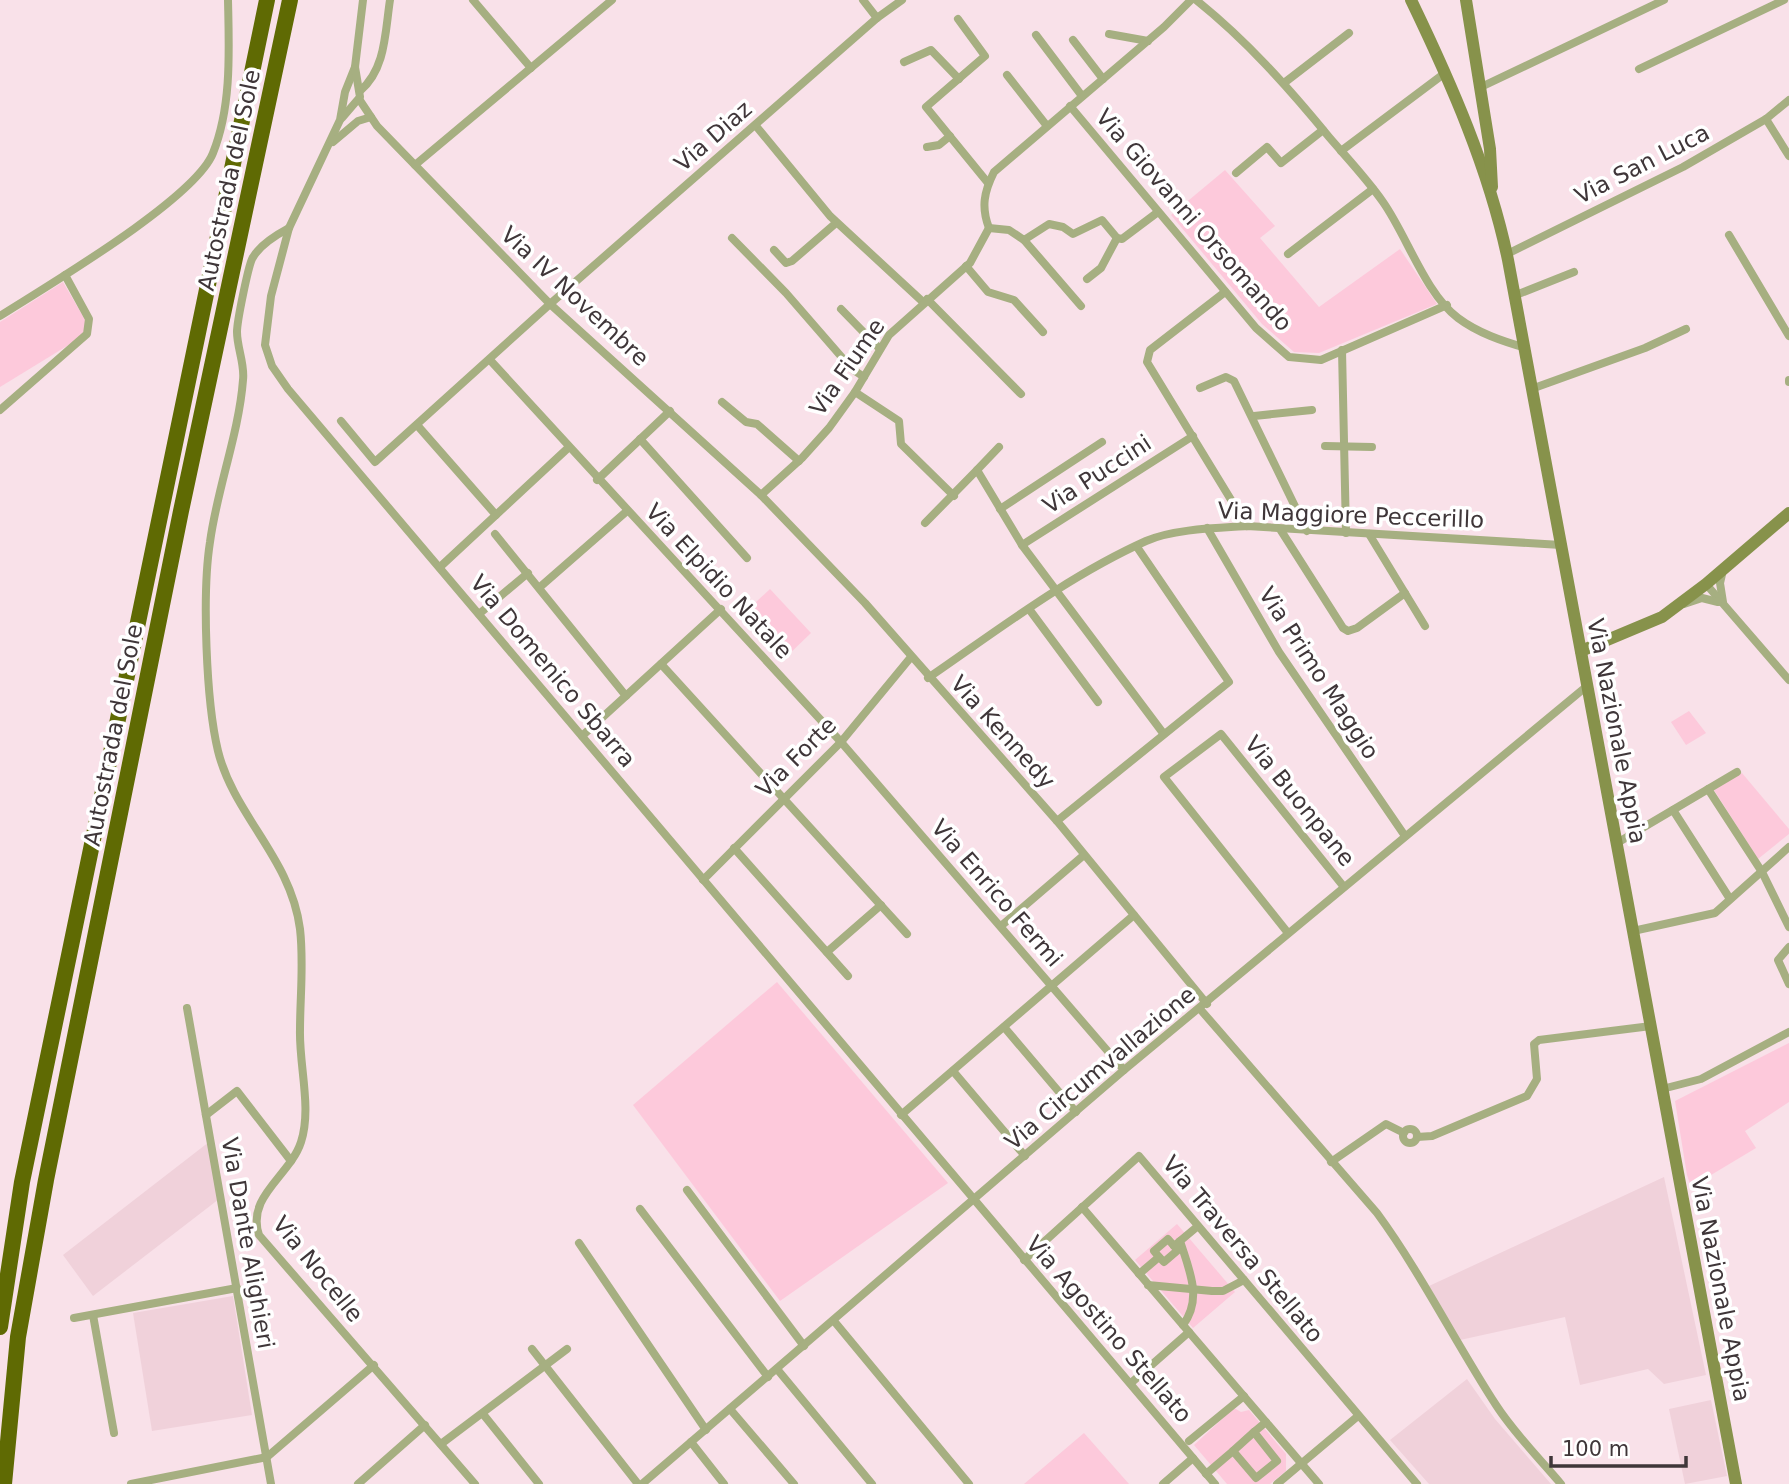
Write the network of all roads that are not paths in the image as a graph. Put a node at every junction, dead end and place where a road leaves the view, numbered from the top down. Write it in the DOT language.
graph roads {
  1 [pos="228,0"];
  2 [pos="267,0"];
  3 [pos="290,0"];
  4 [pos="363,0"];
  5 [pos="390,0"];
  6 [pos="473,0"];
  7 [pos="612,0"];
  8 [pos="863,0"];
  9 [pos="902,0"];
  10 [pos="1180,0"];
  11 [pos="1193,0"];
  12 [pos="1411,0"];
  13 [pos="1664,0"];
  14 [pos="1784,0"];
  15 [pos="1469,1"];
  16 [pos="1175,16"];
  17 [pos="877,18"];
  18 [pos="958,19"];
  19 [pos="1349,33"];
  20 [pos="1109,34"];
  21 [pos="1036,35"];
  22 [pos="1073,40"];
  23 [pos="1148,41"];
  24 [pos="904,62"];
  25 [pos="355,66"];
  26 [pos="531,68"];
  27 [pos="1639,69"];
  28 [pos="1446,73"];
  29 [pos="1007,75"];
  30 [pos="959,79"];
  31 [pos="1103,79"];
  32 [pos="1284,83"];
  33 [pos="1481,87"];
  34 [pos="345,93"];
  35 [pos="359,95"];
  36 [pos="1082,96"];
  37 [pos="1789,100"];
  38 [pos="1070,106"];
  39 [pos="370,117"];
  40 [pos="1766,119"];
  41 [pos="340,120"];
  42 [pos="756,125"];
  43 [pos="1047,126"];
  44 [pos="1324,130"];
  45 [pos="950,136"];
  46 [pos="928,147"];
  47 [pos="327,148"];
  48 [pos="1341,151"];
  49 [pos="1789,156"];
  50 [pos="415,166"];
  51 [pos="1236,173"];
  52 [pos="988,183"];
  53 [pos="1373,189"];
  54 [pos="1493,204"];
  55 [pos="1158,212"];
  56 [pos="836,223"];
  57 [pos="289,228"];
  58 [pos="989,228"];
  59 [pos="1729,234"];
  60 [pos="732,238"];
  61 [pos="1117,239"];
  62 [pos="1024,240"];
  63 [pos="774,250"];
  64 [pos="1288,254"];
  65 [pos="1507,254"];
  66 [pos="966,266"];
  67 [pos="1574,272"];
  68 [pos="65,275"];
  69 [pos="1087,279"];
  70 [pos="1225,292"];
  71 [pos="1516,295"];
  72 [pos="925,301"];
  73 [pos="550,304"];
  74 [pos="1447,305"];
  75 [pos="1082,306"];
  76 [pos="841,309"];
  77 [pos="0,316"];
  78 [pos="1686,329"];
  79 [pos="1043,332"];
  80 [pos="1789,336"];
  81 [pos="1526,348"];
  82 [pos="880,349"];
  83 [pos="1342,349"];
  84 [pos="490,360"];
  85 [pos="864,377"];
  86 [pos="1534,387"];
  87 [pos="1200,388"];
  88 [pos="855,393"];
  89 [pos="1021,394"];
  90 [pos="722,402"];
  91 [pos="0,410"];
  92 [pos="1312,410"];
  93 [pos="670,411"];
  94 [pos="1254,416"];
  95 [pos="341,421"];
  96 [pos="417,425"];
  97 [pos="1193,436"];
  98 [pos="640,439"];
  99 [pos="1102,442"];
  100 [pos="1325,446"];
  101 [pos="999,447"];
  102 [pos="1343,447"];
  103 [pos="1373,447"];
  104 [pos="568,448"];
  105 [pos="799,461"];
  106 [pos="977,470"];
  107 [pos="597,480"];
  108 [pos="761,495"];
  109 [pos="954,496"];
  110 [pos="1000,509"];
  111 [pos="627,511"];
  112 [pos="1789,513"];
  113 [pos="496,515"];
  114 [pos="925,523"];
  115 [pos="1247,526"];
  116 [pos="1207,528"];
  117 [pos="1280,529"];
  118 [pos="1307,531"];
  119 [pos="1346,533"];
  120 [pos="495,534"];
  121 [pos="1369,534"];
  122 [pos="1023,545"];
  123 [pos="1561,545"];
  124 [pos="1138,547"];
  125 [pos="747,558"];
  126 [pos="440,567"];
  127 [pos="1723,570"];
  128 [pos="528,573"];
  129 [pos="1706,584"];
  130 [pos="540,587"];
  131 [pos="1057,589"];
  132 [pos="1405,593"];
  133 [pos="1724,605"];
  134 [pos="721,609"];
  135 [pos="1029,609"];
  136 [pos="1672,610"];
  137 [pos="479,614"];
  138 [pos="1425,626"];
  139 [pos="1581,651"];
  140 [pos="911,657"];
  141 [pos="661,664"];
  142 [pos="928,678"];
  143 [pos="1789,680"];
  144 [pos="1587,686"];
  145 [pos="626,696"];
  146 [pos="1098,702"];
  147 [pos="1163,733"];
  148 [pos="582,736"];
  149 [pos="841,741"];
  150 [pos="1737,772"];
  151 [pos="1709,789"];
  152 [pos="783,797"];
  153 [pos="1673,810"];
  154 [pos="1057,821"];
  155 [pos="1405,836"];
  156 [pos="1616,844"];
  157 [pos="734,848"];
  158 [pos="1789,848"];
  159 [pos="1084,855"];
  160 [pos="1762,872"];
  161 [pos="703,880"];
  162 [pos="1343,887"];
  163 [pos="1730,900"];
  164 [pos="881,905"];
  165 [pos="1134,915"];
  166 [pos="1000,926"];
  167 [pos="1789,927"];
  168 [pos="1633,931"];
  169 [pos="1288,933"];
  170 [pos="907,934"];
  171 [pos="1789,947"];
  172 [pos="827,952"];
  173 [pos="848,976"];
  174 [pos="1789,984"];
  175 [pos="1052,985"];
  176 [pos="1203,1007"];
  177 [pos="187,1008"];
  178 [pos="1651,1026"];
  179 [pos="1004,1027"];
  180 [pos="1789,1032"];
  181 [pos="1124,1070"];
  182 [pos="953,1071"];
  183 [pos="1662,1089"];
  184 [pos="1076,1112"];
  185 [pos="206,1115"];
  186 [pos="901,1115"];
  187 [pos="1025,1156"];
  188 [pos="291,1161"];
  189 [pos="1331,1162"];
  190 [pos="687,1190"];
  191 [pos="973,1201"];
  192 [pos="1082,1208"];
  193 [pos="640,1209"];
  194 [pos="1198,1226"];
  195 [pos="579,1243"];
  196 [pos="1177,1243"];
  197 [pos="1024,1259"];
  198 [pos="1139,1274"];
  199 [pos="1244,1280"];
  200 [pos="1148,1285"];
  201 [pos="237,1287"];
  202 [pos="1194,1288"];
  203 [pos="93,1315"];
  204 [pos="74,1318"];
  205 [pos="834,1321"];
  206 [pos="0,1327"];
  207 [pos="1186,1328"];
  208 [pos="804,1346"];
  209 [pos="532,1349"];
  210 [pos="567,1349"];
  211 [pos="374,1365"];
  212 [pos="545,1367"];
  213 [pos="778,1369"];
  214 [pos="768,1377"];
  215 [pos="1131,1384"];
  216 [pos="1244,1396"];
  217 [pos="730,1409"];
  218 [pos="484,1414"];
  219 [pos="1359,1416"];
  220 [pos="1266,1422"];
  221 [pos="425,1425"];
  222 [pos="706,1430"];
  223 [pos="1254,1432"];
  224 [pos="114,1433"];
  225 [pos="1189,1441"];
  226 [pos="691,1443"];
  227 [pos="441,1444"];
  228 [pos="1233,1451"];
  229 [pos="267,1457"];
  230 [pos="1193,1458"];
  231 [pos="1301,1463"];
  232 [pos="1206,1474"];
  233 [pos="472,1483"];
  234 [pos="4,1484"];
  235 [pos="131,1484"];
  236 [pos="271,1484"];
  237 [pos="358,1484"];
  238 [pos="540,1484"];
  239 [pos="640,1484"];
  240 [pos="724,1484"];
  241 [pos="794,1484"];
  242 [pos="872,1484"];
  243 [pos="969,1484"];
  244 [pos="1163,1484"];
  245 [pos="1215,1484"];
  246 [pos="1277,1484"];
  247 [pos="1319,1484"];
  248 [pos="1417,1484"];
  249 [pos="1561,1484"];
  250 [pos="1736,1484"];
  1 -- 68 [label="street"];
  2 -- 206 [label="highway, Autostrada del Sole"];
  3 -- 234 [label="highway, Autostrada del Sole"];
  4 -- 25 [label="street"];
  5 -- 35 [label="street, Via Domenico Sbarra"];
  6 -- 26 [label="street"];
  7 -- 26 [label="street"];
  8 -- 17 [label="street"];
  9 -- 17 [label="street, Via Diaz"];
  10 -- 16 [label="street"];
  11 -- 16 [label="street"];
  11 -- 32 [label="street"];
  12 -- 28 [label="main road, Via Nazionale Appia"];
  13 -- 33 [label="street"];
  14 -- 27 [label="street"];
  15 -- 33 [label="main road"];
  16 -- 23 [label="street"];
  17 -- 42 [label="street, Via Diaz"];
  18 -- 30 [label="street"];
  19 -- 32 [label="street"];
  20 -- 23 [label="street"];
  21 -- 36 [label="street"];
  22 -- 31 [label="street"];
  23 -- 31 [label="street"];
  24 -- 30 [label="street"];
  25 -- 34 [label="street, Via Domenico Sbarra"];
  25 -- 35 [label="street"];
  26 -- 50 [label="street"];
  28 -- 48 [label="street"];
  28 -- 54 [label="main road, Via Nazionale Appia"];
  29 -- 43 [label="street"];
  30 -- 45 [label="street"];
  31 -- 36 [label="street"];
  32 -- 44 [label="street"];
  33 -- 54 [label="main road"];
  34 -- 35 [label="street"];
  34 -- 35 [label="street"];
  34 -- 41 [label="street, Via Domenico Sbarra"];
  35 -- 39 [label="street, Via IV Novembre"];
  35 -- 41 [label="street, Via Domenico Sbarra"];
  36 -- 38 [label="street"];
  37 -- 40 [label="street, Via San Luca"];
  38 -- 43 [label="street"];
  38 -- 55 [label="street, Via Giovanni Orsomando"];
  39 -- 47 [label="street"];
  39 -- 50 [label="street, Via IV Novembre"];
  40 -- 49 [label="street"];
  40 -- 65 [label="street, Via San Luca"];
  41 -- 47 [label="street, Via Domenico Sbarra"];
  42 -- 56 [label="street"];
  42 -- 73 [label="street, Via Diaz"];
  43 -- 52 [label="street"];
  44 -- 48 [label="street"];
  44 -- 51 [label="street"];
  45 -- 46 [label="street"];
  45 -- 52 [label="street"];
  47 -- 57 [label="street, Via Domenico Sbarra"];
  48 -- 53 [label="street"];
  50 -- 73 [label="street, Via IV Novembre"];
  52 -- 58 [label="street"];
  53 -- 64 [label="street"];
  53 -- 74 [label="street"];
  54 -- 65 [label="main road, Via Nazionale Appia"];
  55 -- 61 [label="street"];
  55 -- 70 [label="street, Via Giovanni Orsomando"];
  56 -- 63 [label="street"];
  56 -- 72 [label="street"];
  57 -- 126 [label="street, Via Domenico Sbarra"];
  57 -- 188 [label="street, Via Nocelle"];
  58 -- 62 [label="street"];
  58 -- 66 [label="street, Via Fiume"];
  59 -- 80 [label="street"];
  60 -- 85 [label="street"];
  61 -- 62 [label="street"];
  61 -- 69 [label="street"];
  62 -- 75 [label="street"];
  65 -- 71 [label="main road, Via Nazionale Appia"];
  66 -- 72 [label="street, Via Fiume"];
  66 -- 79 [label="street"];
  67 -- 71 [label="street"];
  68 -- 77 [label="street"];
  68 -- 91 [label="street"];
  70 -- 83 [label="street, Via Giovanni Orsomando"];
  70 -- 97 [label="street"];
  71 -- 81 [label="main road, Via Nazionale Appia"];
  72 -- 82 [label="street, Via Fiume"];
  72 -- 89 [label="street"];
  73 -- 84 [label="street, Via Diaz"];
  73 -- 93 [label="street, Via IV Novembre"];
  74 -- 81 [label="street"];
  74 -- 83 [label="street, Via Giovanni Orsomando"];
  76 -- 82 [label="street"];
  78 -- 86 [label="street"];
  81 -- 86 [label="main road, Via Nazionale Appia"];
  82 -- 85 [label="street, Via Fiume"];
  83 -- 102 [label="street"];
  84 -- 96 [label="street, Via Diaz"];
  84 -- 104 [label="street, Via Elpidio Natale"];
  85 -- 88 [label="street, Via Fiume"];
  86 -- 123 [label="main road, Via Nazionale Appia"];
  87 -- 94 [label="street"];
  88 -- 105 [label="street, Via Fiume"];
  88 -- 109 [label="street"];
  90 -- 105 [label="street"];
  92 -- 94 [label="street"];
  93 -- 98 [label="street"];
  93 -- 108 [label="street, Via IV Novembre"];
  94 -- 118 [label="street"];
  95 -- 96 [label="street, Via Diaz"];
  96 -- 113 [label="street"];
  97 -- 115 [label="street"];
  97 -- 122 [label="street, Via Puccini"];
  98 -- 107 [label="street"];
  98 -- 125 [label="street"];
  99 -- 110 [label="street"];
  100 -- 102 [label="street"];
  101 -- 106 [label="street"];
  102 -- 103 [label="street"];
  102 -- 119 [label="street"];
  104 -- 107 [label="street, Via Elpidio Natale"];
  104 -- 113 [label="street"];
  105 -- 108 [label="street, Via Fiume"];
  106 -- 109 [label="street"];
  106 -- 110 [label="street"];
  107 -- 111 [label="street, Via Elpidio Natale"];
  108 -- 140 [label="street, Via Kennedy"];
  109 -- 114 [label="street"];
  110 -- 122 [label="street"];
  111 -- 130 [label="street"];
  111 -- 134 [label="street, Via Elpidio Natale"];
  112 -- 127 [label="main road"];
  113 -- 126 [label="street"];
  115 -- 116 [label="street, Via Maggiore Peccerillo"];
  115 -- 117 [label="street, Via Maggiore Peccerillo"];
  116 -- 124 [label="street, Via Maggiore Peccerillo"];
  116 -- 155 [label="street, Via Primo Maggio"];
  117 -- 118 [label="street, Via Maggiore Peccerillo"];
  117 -- 132 [label="street"];
  118 -- 119 [label="street, Via Maggiore Peccerillo"];
  119 -- 121 [label="street, Via Maggiore Peccerillo"];
  120 -- 128 [label="street"];
  121 -- 123 [label="street, Via Maggiore Peccerillo"];
  121 -- 132 [label="street"];
  122 -- 131 [label="street"];
  123 -- 139 [label="main road, Via Nazionale Appia"];
  124 -- 131 [label="street, Via Maggiore Peccerillo"];
  124 -- 147 [label="street"];
  126 -- 137 [label="street, Via Domenico Sbarra"];
  127 -- 129 [label="main road"];
  127 -- 133 [label="street"];
  128 -- 130 [label="street"];
  128 -- 137 [label="street"];
  129 -- 133 [label="street"];
  129 -- 136 [label="main road"];
  130 -- 145 [label="street"];
  131 -- 135 [label="street, Via Maggiore Peccerillo"];
  131 -- 147 [label="street"];
  132 -- 138 [label="street"];
  133 -- 136 [label="street"];
  133 -- 143 [label="street"];
  134 -- 141 [label="street"];
  134 -- 149 [label="street, Via Elpidio Natale"];
  135 -- 142 [label="street, Via Maggiore Peccerillo"];
  135 -- 146 [label="street"];
  136 -- 139 [label="main road"];
  137 -- 148 [label="street, Via Domenico Sbarra"];
  139 -- 144 [label="main road, Via Nazionale Appia"];
  140 -- 142 [label="street, Via Kennedy"];
  140 -- 149 [label="street, Via Forte"];
  141 -- 145 [label="street"];
  141 -- 152 [label="street"];
  142 -- 154 [label="street, Via Kennedy"];
  144 -- 155 [label="street, Via Circumvallazione"];
  144 -- 156 [label="main road, Via Nazionale Appia"];
  145 -- 148 [label="street"];
  147 -- 154 [label="street"];
  148 -- 161 [label="street, Via Domenico Sbarra"];
  149 -- 152 [label="street, Via Forte"];
  149 -- 166 [label="street, Via Enrico Fermi"];
  150 -- 151 [label="street"];
  151 -- 153 [label="street"];
  151 -- 160 [label="street"];
  152 -- 157 [label="street, Via Forte"];
  152 -- 164 [label="street"];
  153 -- 156 [label="street"];
  153 -- 163 [label="street"];
  154 -- 159 [label="street, Via Kennedy"];
  155 -- 162 [label="street, Via Circumvallazione"];
  156 -- 168 [label="main road, Via Nazionale Appia"];
  157 -- 161 [label="street, Via Forte"];
  157 -- 172 [label="street"];
  158 -- 160 [label="street"];
  159 -- 165 [label="street, Via Kennedy"];
  159 -- 166 [label="street"];
  160 -- 163 [label="street"];
  160 -- 167 [label="street"];
  161 -- 186 [label="street, Via Domenico Sbarra"];
  162 -- 169 [label="street, Via Circumvallazione"];
  162 -- 169 [label="street, Via Buonpane"];
  163 -- 168 [label="street"];
  164 -- 170 [label="street"];
  164 -- 172 [label="street"];
  165 -- 175 [label="street"];
  165 -- 176 [label="street, Via Kennedy"];
  166 -- 175 [label="street, Via Enrico Fermi"];
  168 -- 178 [label="main road, Via Nazionale Appia"];
  169 -- 176 [label="street, Via Circumvallazione"];
  171 -- 174 [label="street"];
  172 -- 173 [label="street"];
  175 -- 179 [label="street"];
  175 -- 181 [label="street, Via Enrico Fermi"];
  176 -- 181 [label="street, Via Circumvallazione"];
  176 -- 189 [label="street, Via Kennedy"];
  177 -- 185 [label="street, Via Dante Alighieri"];
  178 -- 183 [label="main road, Via Nazionale Appia"];
  178 -- 189 [label="street"];
  179 -- 182 [label="street"];
  179 -- 184 [label="street"];
  180 -- 183 [label="street"];
  181 -- 184 [label="street, Via Circumvallazione"];
  182 -- 186 [label="street"];
  182 -- 187 [label="street"];
  183 -- 250 [label="main road, Via Nazionale Appia"];
  184 -- 187 [label="street, Via Circumvallazione"];
  185 -- 188 [label="street"];
  185 -- 201 [label="street, Via Dante Alighieri"];
  186 -- 191 [label="street, Via Domenico Sbarra"];
  187 -- 191 [label="street, Via Circumvallazione"];
  188 -- 211 [label="street, Via Nocelle"];
  189 -- 249 [label="street, Via Kennedy"];
  190 -- 208 [label="street"];
  191 -- 197 [label="street, Via Agostino Stellato"];
  191 -- 205 [label="street, Via Circumvallazione"];
  192 -- 194 [label="street, Via Traversa Stellato"];
  192 -- 197 [label="street, Via Traversa Stellato"];
  192 -- 198 [label="street"];
  193 -- 214 [label="street"];
  194 -- 196 [label="street"];
  194 -- 199 [label="street, Via Traversa Stellato"];
  195 -- 222 [label="street"];
  196 -- 198 [label="street"];
  196 -- 202 [label="street"];
  197 -- 215 [label="street, Via Agostino Stellato"];
  198 -- 200 [label="street"];
  199 -- 202 [label="street"];
  199 -- 219 [label="street, Via Traversa Stellato"];
  200 -- 202 [label="street"];
  200 -- 207 [label="street"];
  201 -- 203 [label="street"];
  201 -- 229 [label="street, Via Dante Alighieri"];
  202 -- 207 [label="street"];
  203 -- 204 [label="street"];
  203 -- 224 [label="street"];
  205 -- 208 [label="street, Via Circumvallazione"];
  205 -- 243 [label="street"];
  207 -- 215 [label="street"];
  207 -- 216 [label="street"];
  208 -- 213 [label="street, Via Circumvallazione"];
  209 -- 212 [label="street"];
  210 -- 212 [label="street"];
  211 -- 221 [label="street, Via Nocelle"];
  211 -- 229 [label="street"];
  212 -- 218 [label="street"];
  212 -- 239 [label="street"];
  213 -- 214 [label="street, Via Circumvallazione"];
  213 -- 242 [label="street"];
  214 -- 217 [label="street, Via Circumvallazione"];
  215 -- 230 [label="street, Via Agostino Stellato"];
  216 -- 220 [label="street"];
  216 -- 225 [label="street"];
  217 -- 222 [label="street, Via Circumvallazione"];
  217 -- 241 [label="street"];
  218 -- 227 [label="street"];
  218 -- 238 [label="street"];
  219 -- 231 [label="street"];
  219 -- 248 [label="street, Via Traversa Stellato"];
  220 -- 223 [label="street"];
  220 -- 231 [label="street"];
  221 -- 227 [label="street, Via Nocelle"];
  221 -- 237 [label="street"];
  222 -- 226 [label="street, Via Circumvallazione"];
  223 -- 228 [label="street"];
  223 -- 228 [label="street"];
  226 -- 239 [label="street, Via Circumvallazione"];
  226 -- 240 [label="street"];
  227 -- 233 [label="street, Via Nocelle"];
  228 -- 232 [label="street"];
  229 -- 235 [label="street"];
  229 -- 236 [label="street, Via Dante Alighieri"];
  230 -- 232 [label="street, Via Agostino Stellato"];
  230 -- 244 [label="street"];
  231 -- 246 [label="street"];
  231 -- 247 [label="street"];
  232 -- 245 [label="street, Via Agostino Stellato"];
}
